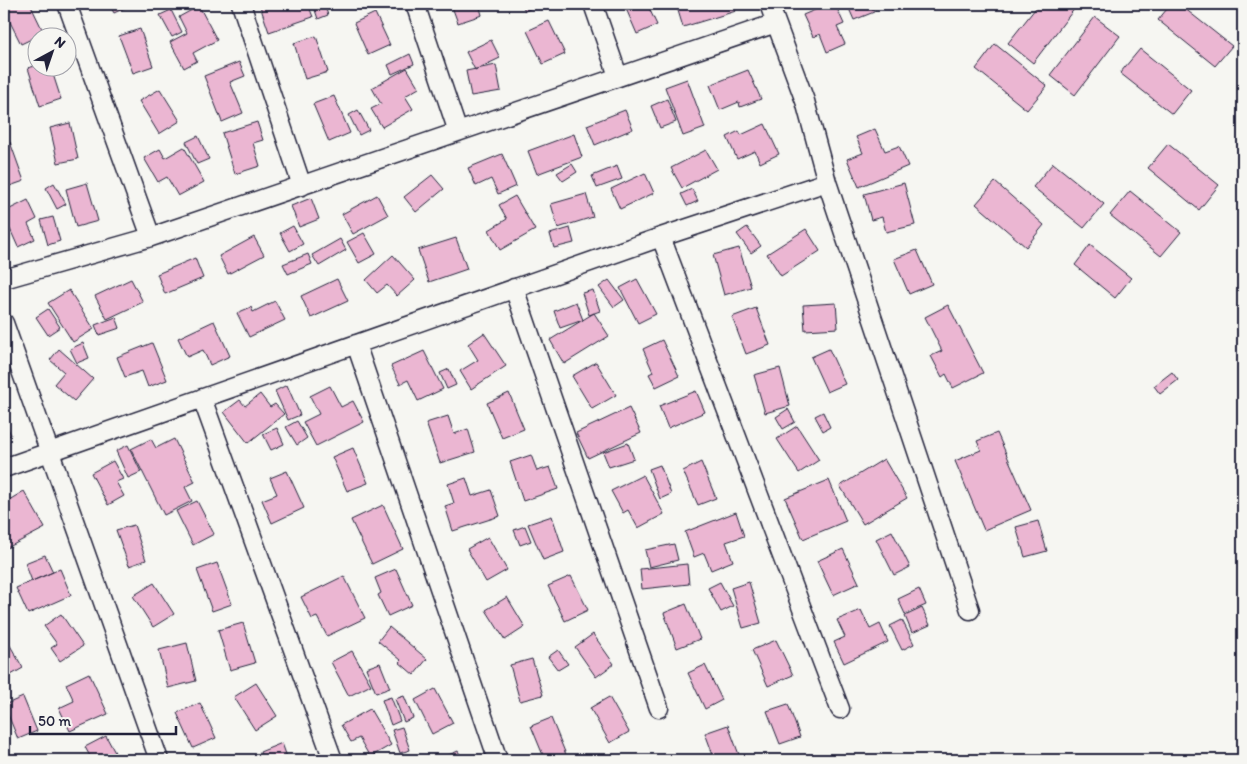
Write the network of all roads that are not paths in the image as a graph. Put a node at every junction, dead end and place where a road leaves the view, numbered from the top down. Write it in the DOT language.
graph roads {
  1 [pos="68,4"];
  2 [pos="241,4"];
  3 [pos="415,4"];
  4 [pos="593,4"];
  5 [pos="769,4"];
  6 [pos="776,22"];
  7 [pos="618,76"];
  8 [pos="458,132"];
  9 [pos="827,182"];
  10 [pos="302,186"];
  11 [pos="151,237"];
  12 [pos="661,237"];
  13 [pos="4,279"];
  14 [pos="514,288"];
  15 [pos="4,323"];
  16 [pos="356,344"];
  17 [pos="202,398"];
  18 [pos="50,451"];
  19 [pos="4,468"];
  20 [pos="970,610"];
  21 [pos="659,708"];
  22 [pos="840,708"];
  23 [pos="159,760"];
  24 [pos="333,760"];
  25 [pos="498,760"];
  1 -- 11 [label="street"];
  2 -- 10 [label="street"];
  3 -- 8 [label="street"];
  4 -- 7 [label="street"];
  5 -- 6 [label="street"];
  6 -- 7 [label="street"];
  6 -- 9 [label="street"];
  7 -- 8 [label="street"];
  8 -- 10 [label="street"];
  9 -- 12 [label="street"];
  9 -- 20 [label="street"];
  10 -- 11 [label="street"];
  11 -- 13 [label="street"];
  12 -- 14 [label="street"];
  12 -- 22 [label="street"];
  14 -- 16 [label="street"];
  14 -- 21 [label="street"];
  15 -- 18 [label="street"];
  16 -- 17 [label="street"];
  16 -- 25 [label="street"];
  17 -- 18 [label="street"];
  17 -- 24 [label="street"];
  18 -- 19 [label="street"];
  18 -- 23 [label="street"];
}
